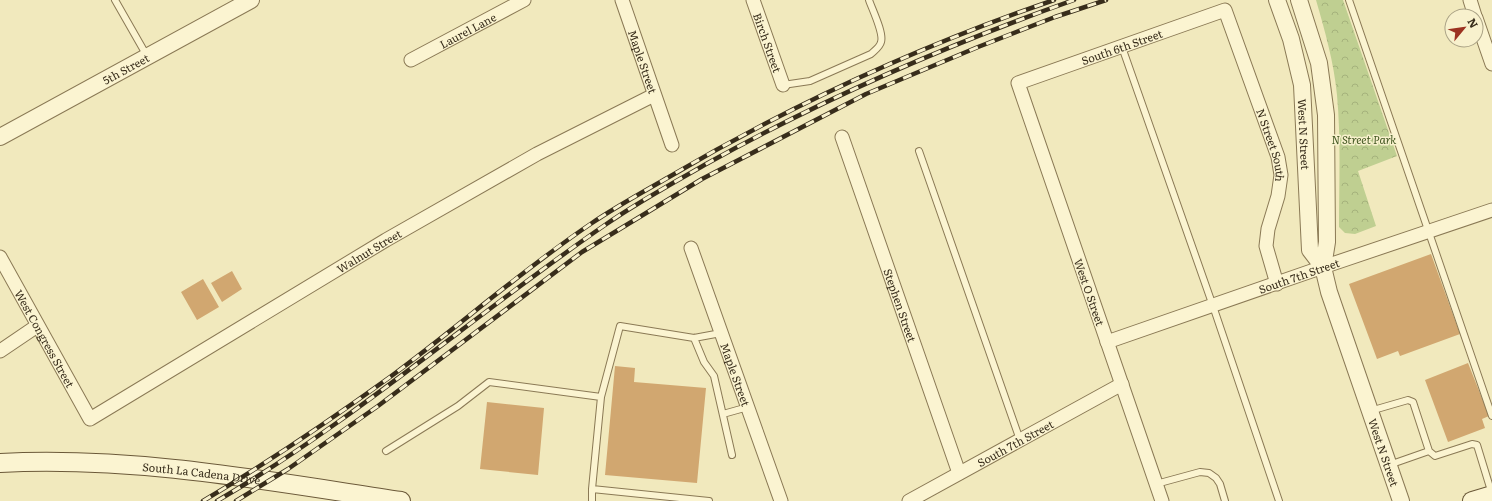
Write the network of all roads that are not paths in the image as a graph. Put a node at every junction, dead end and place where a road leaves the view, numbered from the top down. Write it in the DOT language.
graph roads {
  1 [pos="115,0"];
  2 [pos="251,0"];
  3 [pos="524,0"];
  4 [pos="622,0"];
  5 [pos="869,0"];
  6 [pos="1277,0"];
  7 [pos="1300,0"];
  8 [pos="1349,0"];
  9 [pos="756,2"];
  10 [pos="1225,10"];
  11 [pos="1484,40"];
  12 [pos="1122,47"];
  13 [pos="147,56"];
  14 [pos="411,60"];
  15 [pos="1492,64"];
  16 [pos="1018,83"];
  17 [pos="783,85"];
  18 [pos="654,95"];
  19 [pos="0,137"];
  20 [pos="842,137"];
  21 [pos="672,145"];
  22 [pos="919,151"];
  23 [pos="1492,210"];
  24 [pos="1428,232"];
  25 [pos="691,248"];
  26 [pos="0,257"];
  27 [pos="1323,267"];
  28 [pos="1278,284"];
  29 [pos="1213,306"];
  30 [pos="37,326"];
  31 [pos="721,333"];
  32 [pos="694,338"];
  33 [pos="1107,342"];
  34 [pos="0,351"];
  35 [pos="1122,384"];
  36 [pos="602,397"];
  37 [pos="748,407"];
  38 [pos="1370,411"];
  39 [pos="723,414"];
  40 [pos="1492,416"];
  41 [pos="90,419"];
  42 [pos="1020,440"];
  43 [pos="386,451"];
  44 [pos="1429,451"];
  45 [pos="732,455"];
  46 [pos="0,463"];
  47 [pos="1389,465"];
  48 [pos="959,474"];
  49 [pos="1156,484"];
  50 [pos="592,489"];
  51 [pos="1492,495"];
  52 [pos="401,501"];
  53 [pos="592,501"];
  54 [pos="709,501"];
  55 [pos="778,501"];
  56 [pos="909,501"];
  57 [pos="1162,501"];
  58 [pos="1225,501"];
  59 [pos="1279,501"];
  60 [pos="1402,501"];
  61 [pos="1472,501"];
  1 -- 13 [label="lane"];
  2 -- 13 [label="street, 5th Street"];
  3 -- 14 [label="street, Laurel Lane"];
  4 -- 18 [label="street, Maple Street"];
  5 -- 17 [label="lane"];
  6 -- 27 [label="street, West N Street"];
  7 -- 27 [label="street, West N Street"];
  8 -- 24 [label="lane"];
  9 -- 17 [label="street, Birch Street"];
  10 -- 12 [label="street, South 6th Street"];
  10 -- 28 [label="street, N Street South"];
  11 -- 15 [label="street"];
  12 -- 16 [label="street, South 6th Street"];
  12 -- 29 [label="lane"];
  13 -- 19 [label="street, 5th Street"];
  16 -- 33 [label="street, West O Street"];
  18 -- 21 [label="street, Maple Street"];
  18 -- 41 [label="street, Walnut Street"];
  20 -- 48 [label="street, Stephen Street"];
  22 -- 42 [label="lane"];
  23 -- 24 [label="street, South 7th Street"];
  24 -- 27 [label="street, South 7th Street"];
  24 -- 40 [label="lane"];
  25 -- 31 [label="street, Maple Street"];
  26 -- 30 [label="street, West Congress Street"];
  27 -- 28 [label="street, South 7th Street"];
  27 -- 38 [label="street, West N Street"];
  28 -- 29 [label="street, South 7th Street"];
  29 -- 33 [label="street, South 7th Street"];
  29 -- 59 [label="lane"];
  30 -- 34 [label="street"];
  30 -- 41 [label="street, West Congress Street"];
  31 -- 32 [label="lane"];
  31 -- 37 [label="street, Maple Street"];
  32 -- 36 [label="lane"];
  32 -- 39 [label="lane"];
  33 -- 35 [label="street, West O Street"];
  35 -- 42 [label="street, South 7th Street"];
  35 -- 49 [label="street, West O Street"];
  36 -- 43 [label="lane"];
  36 -- 50 [label="lane"];
  37 -- 39 [label="lane"];
  37 -- 55 [label="street, Maple Street"];
  38 -- 44 [label="lane"];
  38 -- 47 [label="street, West N Street"];
  39 -- 45 [label="lane"];
  42 -- 48 [label="street, South 7th Street"];
  44 -- 47 [label="lane"];
  44 -- 51 [label="lane"];
  46 -- 52 [label="main road, South La Cadena Drive"];
  47 -- 60 [label="street, West N Street"];
  48 -- 56 [label="street, South 7th Street"];
  49 -- 57 [label="street, West O Street"];
  49 -- 58 [label="lane"];
  50 -- 53 [label="lane"];
  50 -- 54 [label="lane"];
  51 -- 61 [label="main road"];
}
